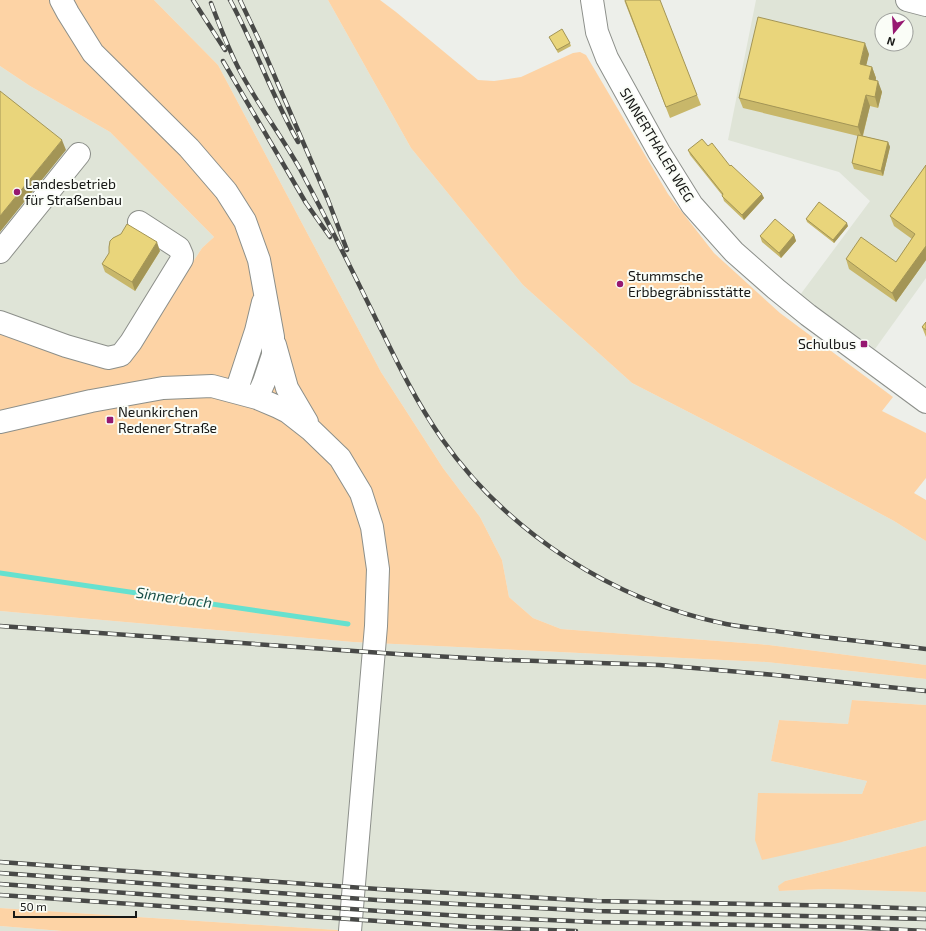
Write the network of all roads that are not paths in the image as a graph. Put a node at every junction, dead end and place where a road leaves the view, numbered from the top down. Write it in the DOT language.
graph roads {
  1 [pos="61,0"];
  2 [pos="592,0"];
  3 [pos="907,0"];
  4 [pos="926,5"];
  5 [pos="79,154"];
  6 [pos="139,222"];
  7 [pos="0,252"];
  8 [pos="265,294"];
  9 [pos="0,322"];
  10 [pos="273,337"];
  11 [pos="236,392"];
  12 [pos="257,398"];
  13 [pos="926,402"];
  14 [pos="0,422"];
  15 [pos="311,430"];
  16 [pos="350,931"];
  1 -- 8 [label="main road"];
  2 -- 13 [label="main road, SINNERTHALER WEG"];
  3 -- 4 [label="main road"];
  5 -- 7 [label="main road"];
  6 -- 9 [label="main road"];
  8 -- 10 [label="main road"];
  8 -- 11 [label="main road"];
  10 -- 12 [label="main road"];
  10 -- 15 [label="main road"];
  11 -- 12 [label="main road"];
  11 -- 14 [label="main road"];
  12 -- 15 [label="main road"];
  15 -- 16 [label="main road"];
}
